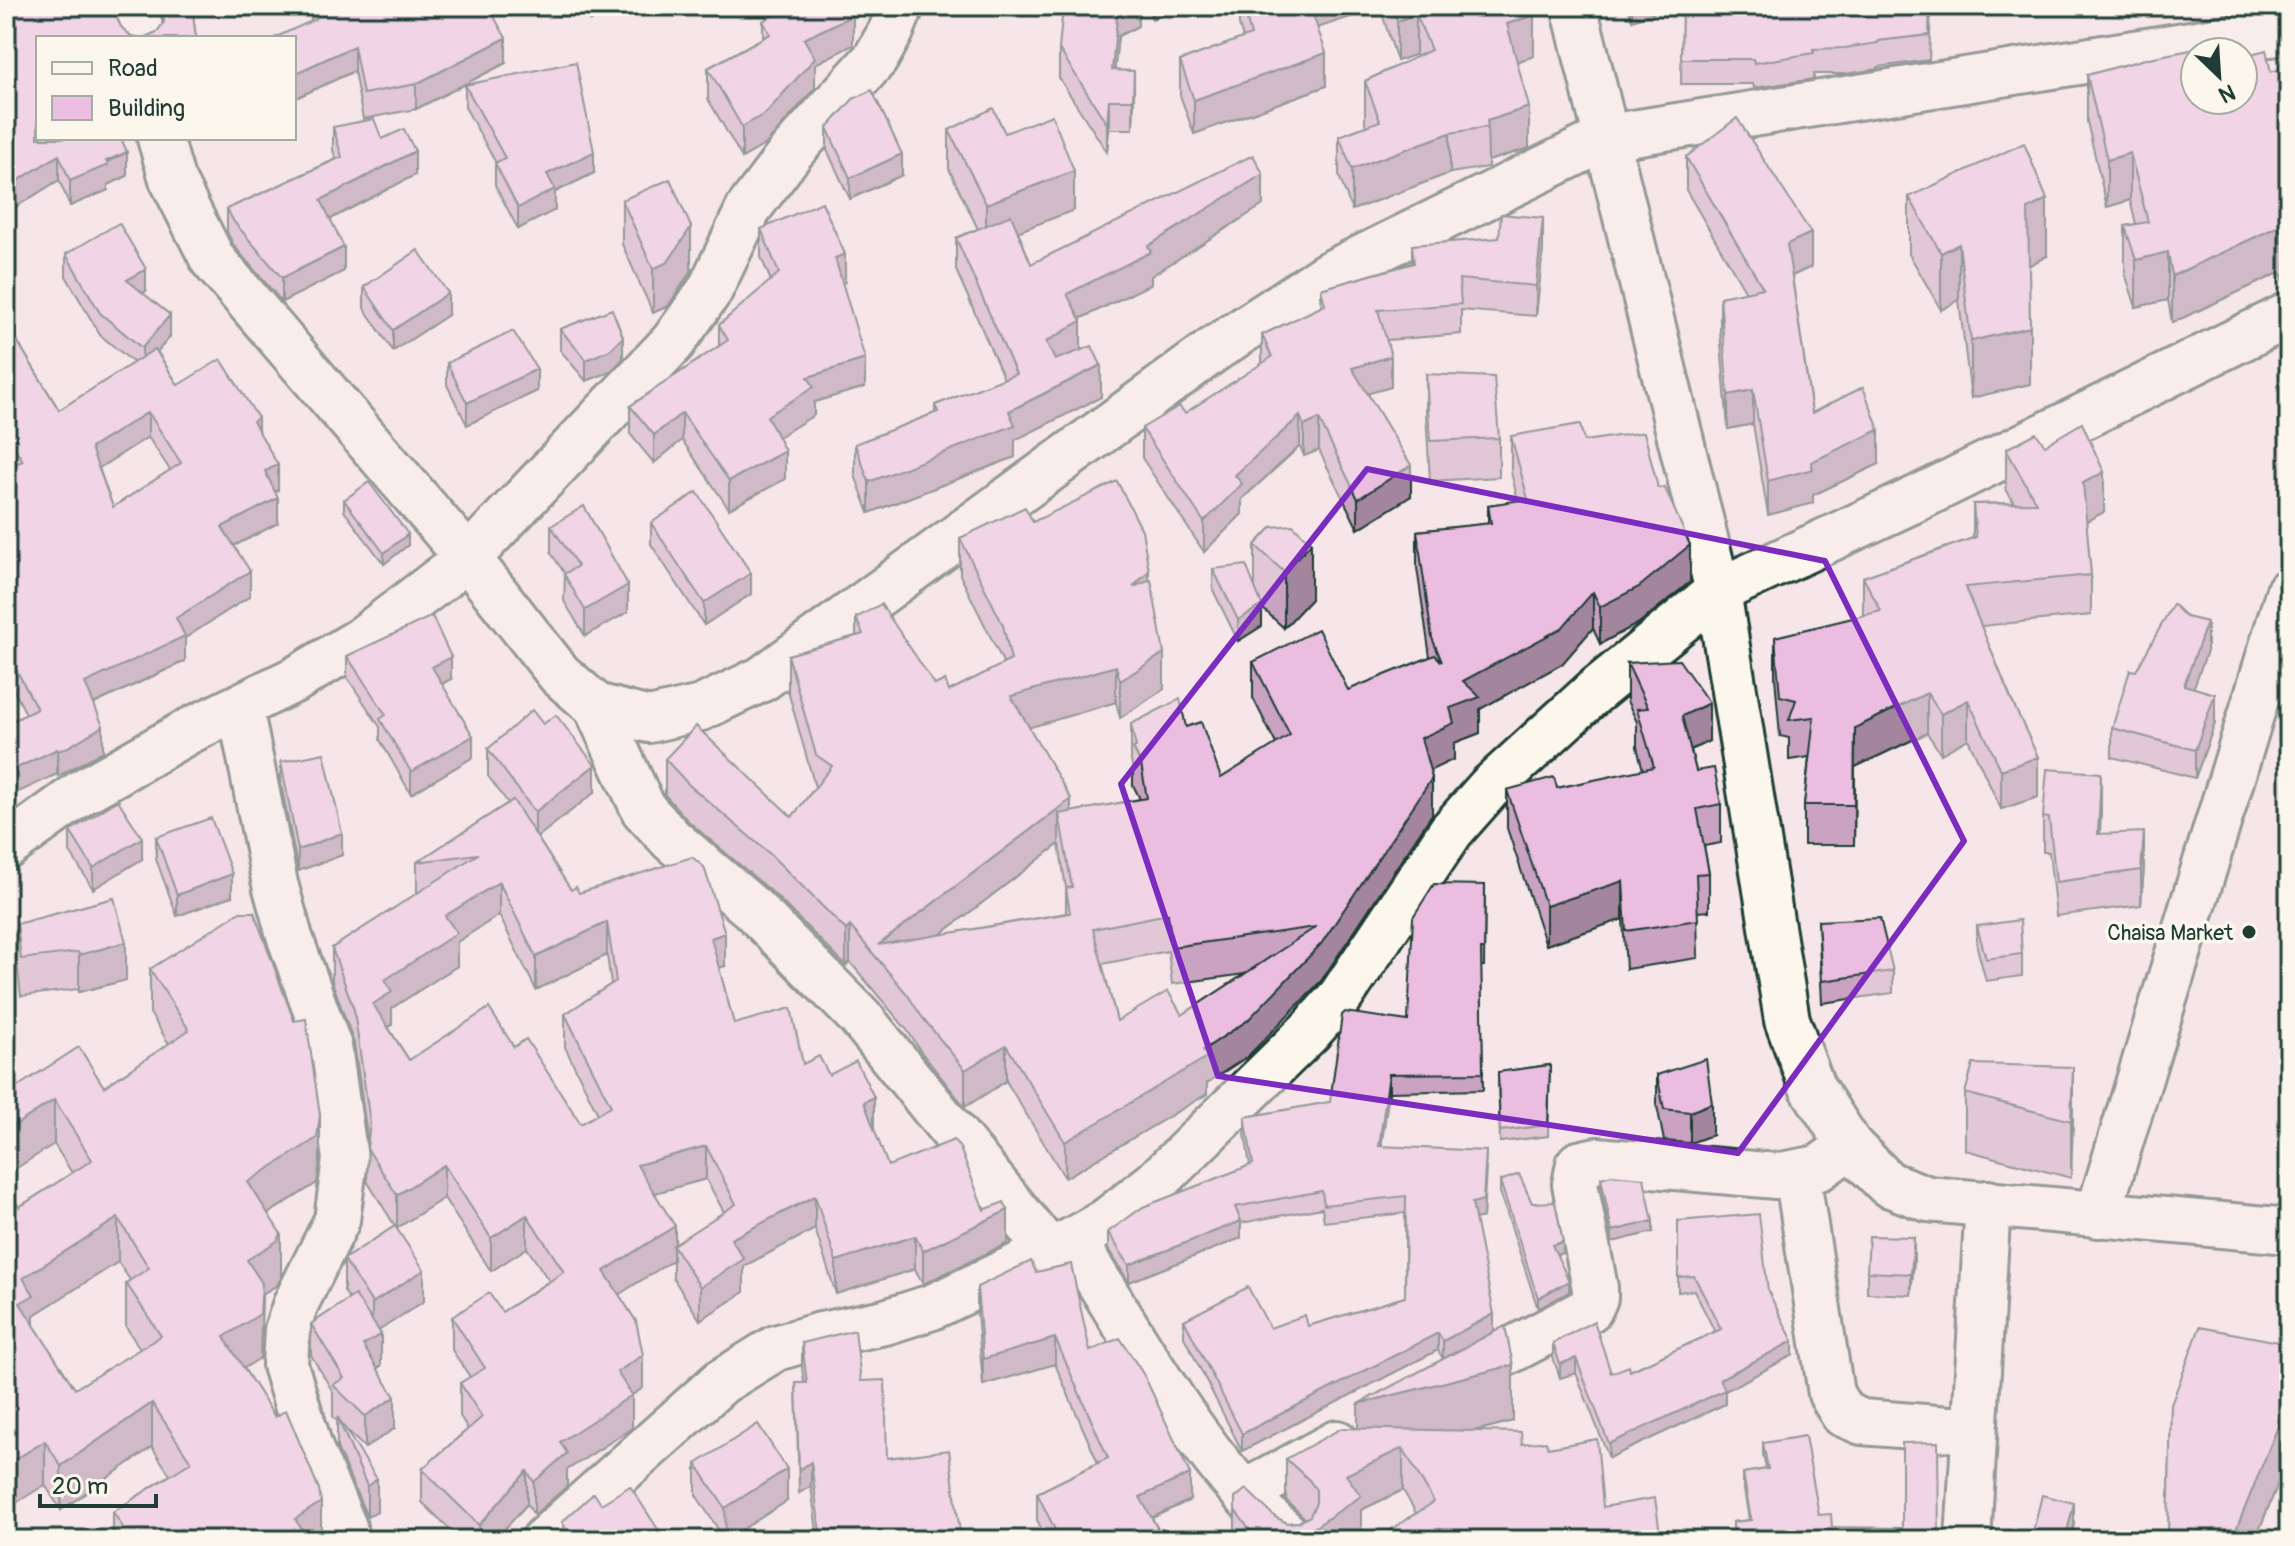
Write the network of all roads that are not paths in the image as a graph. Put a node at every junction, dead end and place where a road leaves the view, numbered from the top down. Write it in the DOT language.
graph roads {
  1 [pos="137,6"];
  2 [pos="901,6"];
  3 [pos="1574,6"];
  4 [pos="2289,32"];
  5 [pos="141,36"];
  6 [pos="1608,137"];
  7 [pos="161,140"];
  8 [pos="2289,315"];
  9 [pos="468,558"];
  10 [pos="1718,591"];
  11 [pos="2289,591"];
  12 [pos="596,706"];
  13 [pos="240,707"];
  14 [pos="6,847"];
  15 [pos="1850,1146"];
  16 [pos="1797,1173"];
  17 [pos="1988,1203"];
  18 [pos="2098,1215"];
  19 [pos="2289,1231"];
  20 [pos="1062,1246"];
  21 [pos="1418,1399"];
  22 [pos="1378,1421"];
  23 [pos="1974,1431"];
  24 [pos="1244,1493"];
  25 [pos="345,1540"];
  26 [pos="544,1540"];
  27 [pos="1292,1540"];
  28 [pos="1968,1540"];
  1 -- 5 [label="street"];
  2 -- 9 [label="street"];
  3 -- 6 [label="street"];
  4 -- 6 [label="street"];
  6 -- 10 [label="street"];
  6 -- 12 [label="street"];
  7 -- 9 [label="street"];
  8 -- 10 [label="street"];
  9 -- 12 [label="street"];
  9 -- 13 [label="street"];
  10 -- 15 [label="street"];
  10 -- 20 [label="street"];
  11 -- 18 [label="street"];
  12 -- 20 [label="street"];
  13 -- 14 [label="street"];
  13 -- 25 [label="street"];
  15 -- 16 [label="street"];
  15 -- 17 [label="street"];
  16 -- 21 [label="street"];
  16 -- 23 [label="street"];
  17 -- 18 [label="street"];
  17 -- 23 [label="street"];
  18 -- 19 [label="street"];
  20 -- 24 [label="street"];
  20 -- 26 [label="street"];
  22 -- 24 [label="street"];
  23 -- 28 [label="street"];
  24 -- 27 [label="street"];
}
